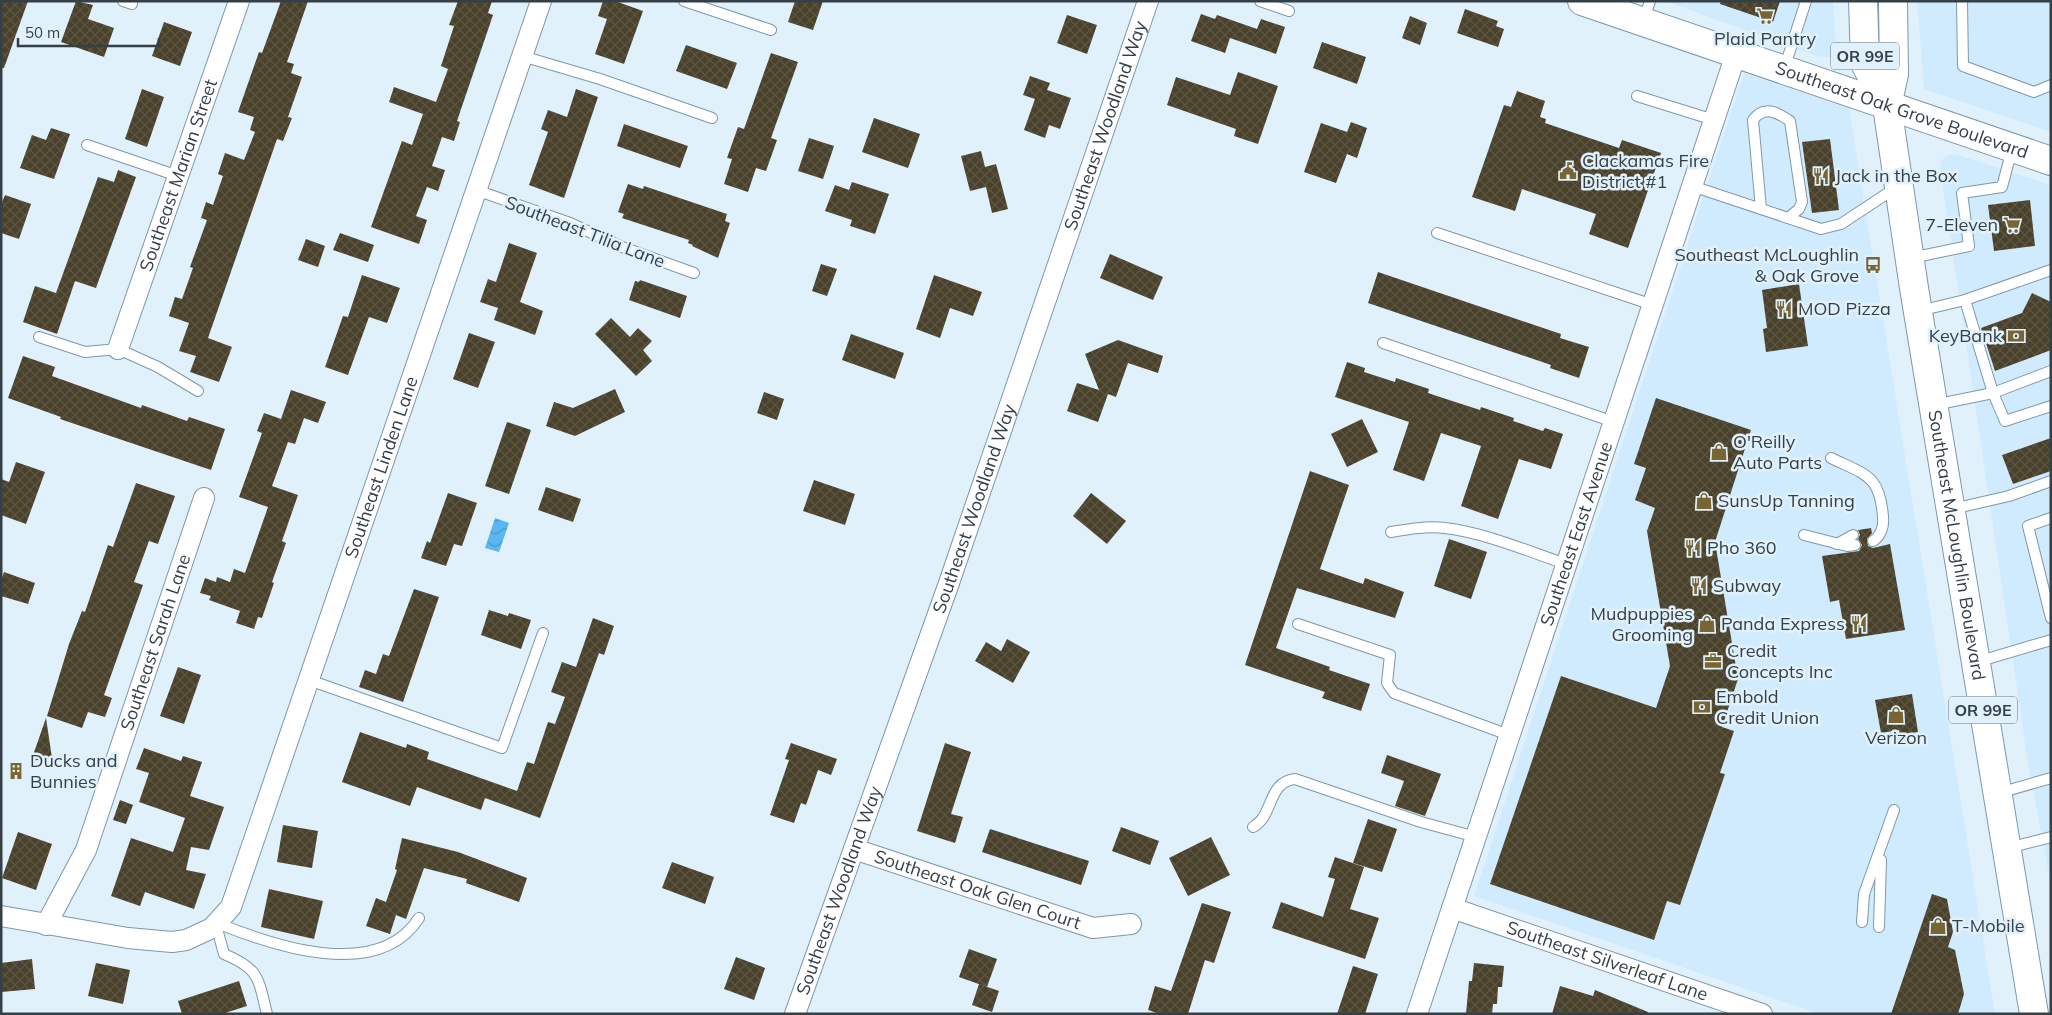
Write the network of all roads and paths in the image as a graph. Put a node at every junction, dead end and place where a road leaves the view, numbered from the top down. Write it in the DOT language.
graph roads {
  1 [pos="238,1"];
  2 [pos="541,1"];
  3 [pos="684,1"];
  4 [pos="1148,1"];
  5 [pos="1260,1"];
  6 [pos="1582,1"];
  7 [pos="1806,1"];
  8 [pos="1862,1"];
  9 [pos="1892,1"];
  10 [pos="1962,1"];
  11 [pos="1290,11"];
  12 [pos="1647,12"];
  13 [pos="771,30"];
  14 [pos="1736,54"];
  15 [pos="522,56"];
  16 [pos="1784,71"];
  17 [pos="2051,85"];
  18 [pos="1637,96"];
  19 [pos="1887,106"];
  20 [pos="712,118"];
  21 [pos="1714,120"];
  22 [pos="87,145"];
  23 [pos="2012,149"];
  24 [pos="2051,161"];
  25 [pos="178,176"];
  26 [pos="1692,186"];
  27 [pos="1899,186"];
  28 [pos="476,190"];
  29 [pos="1761,209"];
  30 [pos="1788,218"];
  31 [pos="1437,233"];
  32 [pos="1910,258"];
  33 [pos="2051,270"];
  34 [pos="694,273"];
  35 [pos="1965,300"];
  36 [pos="1653,304"];
  37 [pos="1918,311"];
  38 [pos="39,336"];
  39 [pos="1383,343"];
  40 [pos="118,349"];
  41 [pos="2051,371"];
  42 [pos="198,391"];
  43 [pos="1993,392"];
  44 [pos="1933,405"];
  45 [pos="2051,406"];
  46 [pos="1614,422"];
  47 [pos="1831,458"];
  48 [pos="2051,481"];
  49 [pos="204,498"];
  50 [pos="1951,510"];
  51 [pos="2051,518"];
  52 [pos="1392,532"];
  53 [pos="1804,535"];
  54 [pos="1872,536"];
  55 [pos="1854,540"];
  56 [pos="1566,564"];
  57 [pos="2051,618"];
  58 [pos="1298,624"];
  59 [pos="543,633"];
  60 [pos="2051,640"];
  61 [pos="1976,663"];
  62 [pos="309,680"];
  63 [pos="1509,735"];
  64 [pos="2051,778"];
  65 [pos="1997,793"];
  66 [pos="1894,810"];
  67 [pos="1253,827"];
  68 [pos="1476,837"];
  69 [pos="2051,837"];
  70 [pos="2006,848"];
  71 [pos="854,849"];
  72 [pos="1881,852"];
  73 [pos="1452,908"];
  74 [pos="1,916"];
  75 [pos="419,918"];
  76 [pos="1862,922"];
  77 [pos="1131,924"];
  78 [pos="46,925"];
  79 [pos="215,925"];
  80 [pos="1880,927"];
  81 [pos="1748,1012"];
  82 [pos="267,1014"];
  83 [pos="795,1014"];
  84 [pos="1417,1014"];
  85 [pos="2034,1014"];
  1 -- 25 [label="street, Southeast Marian Street"];
  2 -- 15 [label="street, Southeast Linden Lane"];
  3 -- 13 [label="lane"];
  4 -- 71 [label="street, Southeast Woodland Way"];
  5 -- 11 [label="lane"];
  6 -- 12 [label="main road, Southeast Oak Grove Boulevard"];
  7 -- 16 [label="lane"];
  8 -- 19 [label="main road, Southeast McLoughlin Boulevard / OR 99E"];
  9 -- 19 [label="main road, Southeast McLoughlin Boulevard / OR 99E"];
  10 -- 17 [label="lane"];
  12 -- 14 [label="main road, Southeast Oak Grove Boulevard"];
  14 -- 16 [label="main road, Southeast Oak Grove Boulevard"];
  14 -- 21 [label="street, Southeast East Avenue"];
  15 -- 20 [label="lane"];
  15 -- 28 [label="street, Southeast Linden Lane"];
  16 -- 19 [label="main road, Southeast Oak Grove Boulevard"];
  18 -- 21 [label="lane"];
  19 -- 23 [label="main road, Southeast Oak Grove Boulevard"];
  19 -- 27 [label="main road, Southeast McLoughlin Boulevard / OR 99E"];
  21 -- 26 [label="street, Southeast East Avenue"];
  22 -- 25 [label="lane"];
  23 -- 24 [label="main road, Southeast Oak Grove Boulevard"];
  23 -- 32 [label="lane"];
  25 -- 40 [label="street, Southeast Marian Street"];
  26 -- 29 [label="lane"];
  26 -- 36 [label="street, Southeast East Avenue"];
  27 -- 30 [label="lane"];
  27 -- 32 [label="main road, Southeast McLoughlin Boulevard / OR 99E"];
  28 -- 34 [label="lane, Southeast Tilia Lane"];
  28 -- 62 [label="street, Southeast Linden Lane"];
  29 -- 30 [label="lane"];
  29 -- 30 [label="lane"];
  31 -- 36 [label="lane"];
  32 -- 37 [label="main road, Southeast McLoughlin Boulevard / OR 99E"];
  33 -- 35 [label="lane"];
  35 -- 37 [label="lane"];
  35 -- 43 [label="lane"];
  36 -- 46 [label="street, Southeast East Avenue"];
  37 -- 44 [label="main road, Southeast McLoughlin Boulevard / OR 99E"];
  38 -- 40 [label="lane"];
  39 -- 46 [label="lane"];
  40 -- 42 [label="lane"];
  41 -- 43 [label="lane"];
  43 -- 44 [label="lane"];
  43 -- 45 [label="lane"];
  44 -- 50 [label="main road, Southeast McLoughlin Boulevard / OR 99E"];
  46 -- 56 [label="street, Southeast East Avenue"];
  47 -- 54 [label="lane"];
  48 -- 50 [label="lane"];
  49 -- 78 [label="street, Southeast Sarah Lane"];
  50 -- 61 [label="main road, Southeast McLoughlin Boulevard / OR 99E"];
  51 -- 57 [label="lane"];
  52 -- 56 [label="lane"];
  53 -- 55 [label="lane"];
  56 -- 63 [label="street, Southeast East Avenue"];
  58 -- 63 [label="lane"];
  59 -- 62 [label="lane"];
  60 -- 61 [label="lane"];
  61 -- 65 [label="main road, Southeast McLoughlin Boulevard / OR 99E"];
  62 -- 79 [label="street, Southeast Linden Lane"];
  63 -- 68 [label="street, Southeast East Avenue"];
  64 -- 65 [label="lane"];
  65 -- 70 [label="main road, Southeast McLoughlin Boulevard / OR 99E"];
  66 -- 72 [label="lane"];
  67 -- 68 [label="lane"];
  68 -- 73 [label="street, Southeast East Avenue"];
  69 -- 70 [label="lane"];
  70 -- 85 [label="main road, Southeast McLoughlin Boulevard / OR 99E"];
  71 -- 77 [label="street, Southeast Oak Glen Court"];
  71 -- 83 [label="street, Southeast Woodland Way"];
  72 -- 76 [label="lane"];
  72 -- 80 [label="lane"];
  73 -- 81 [label="street, Southeast Silverleaf Lane"];
  73 -- 84 [label="street, Southeast East Avenue"];
  74 -- 78 [label="street"];
  75 -- 79 [label="lane"];
  78 -- 79 [label="street"];
  79 -- 82 [label="lane"];
}
